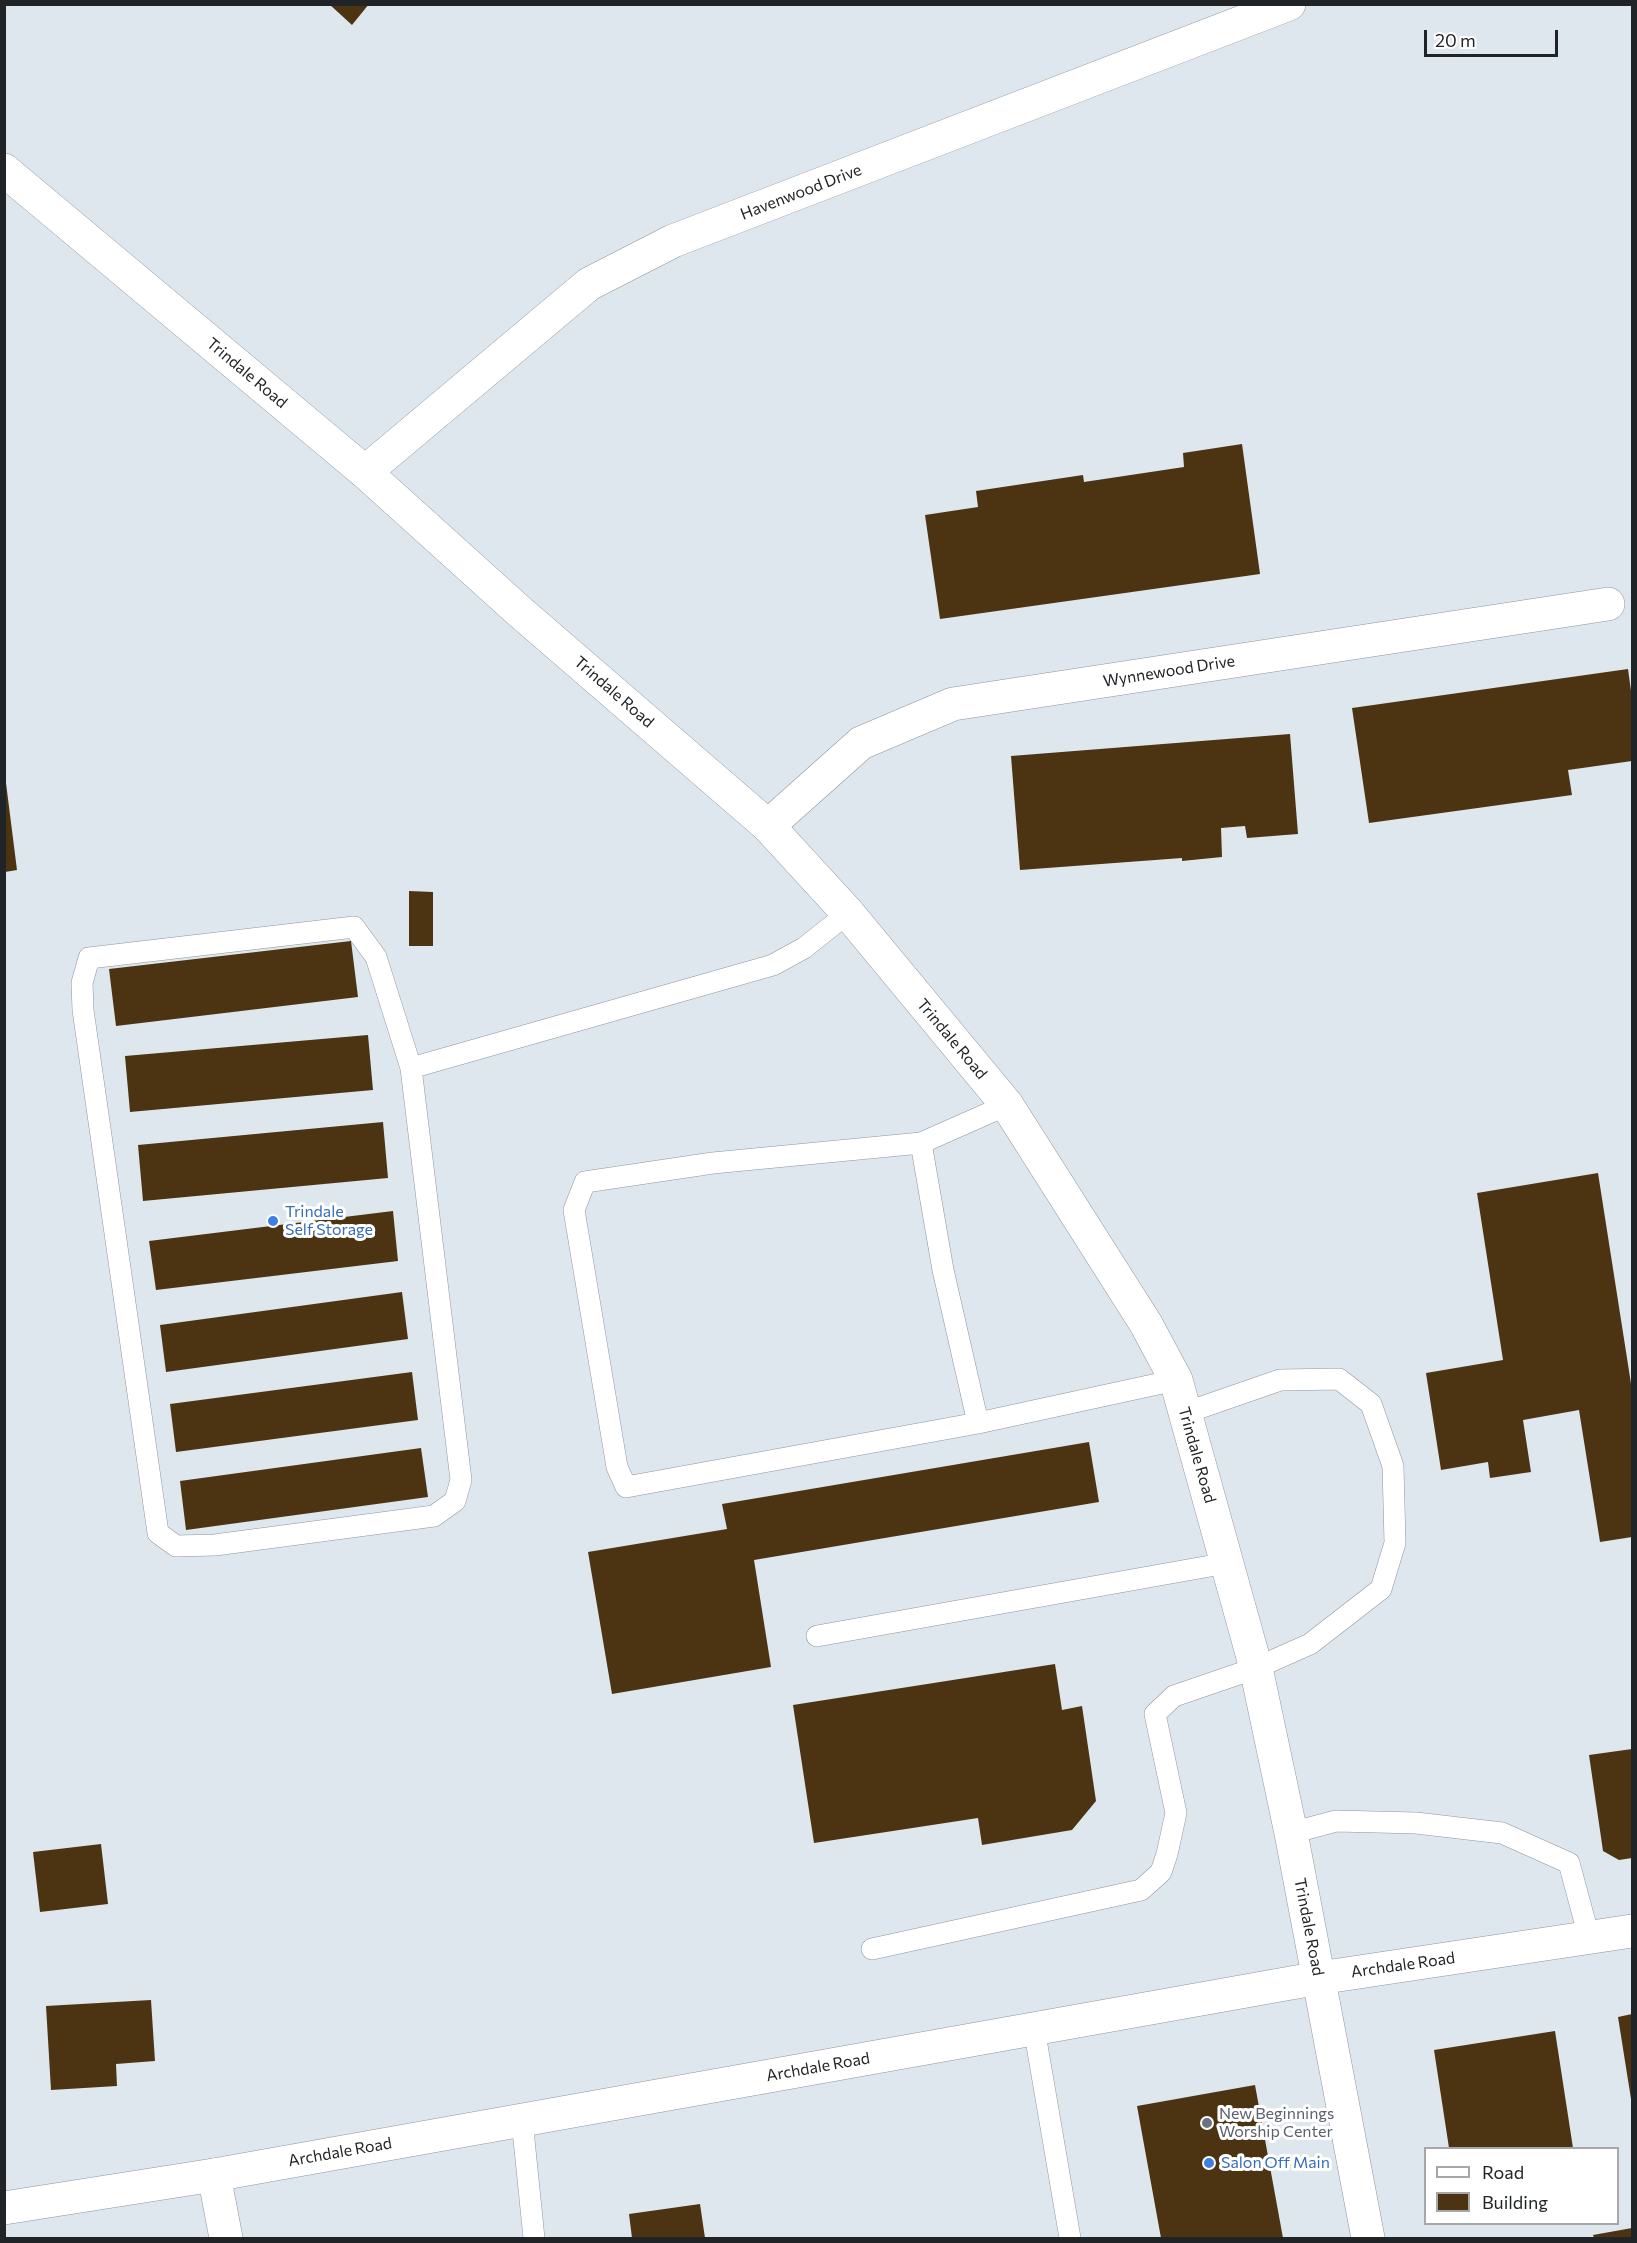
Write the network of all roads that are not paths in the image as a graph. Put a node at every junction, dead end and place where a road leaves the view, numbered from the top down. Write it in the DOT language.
graph roads {
  1 [pos="1289,4"];
  2 [pos="1231,15"];
  3 [pos="4,170"];
  4 [pos="365,472"];
  5 [pos="1608,604"];
  6 [pos="768,826"];
  7 [pos="848,913"];
  8 [pos="411,1068"];
  9 [pos="1007,1106"];
  10 [pos="921,1143"];
  11 [pos="1176,1380"];
  12 [pos="1185,1413"];
  13 [pos="978,1423"];
  14 [pos="1227,1563"];
  15 [pos="818,1636"];
  16 [pos="1256,1668"];
  17 [pos="1292,1833"];
  18 [pos="1632,1931"];
  19 [pos="1589,1937"];
  20 [pos="872,1949"];
  21 [pos="1319,1978"];
  22 [pos="1034,2028"];
  23 [pos="522,2120"];
  24 [pos="214,2175"];
  25 [pos="4,2208"];
  26 [pos="226,2238"];
  27 [pos="534,2238"];
  28 [pos="1070,2238"];
  29 [pos="1368,2238"];
  1 -- 2 [label="main road, Havenwood Drive"];
  2 -- 4 [label="main road, Havenwood Drive"];
  3 -- 4 [label="main road, Trindale Road"];
  4 -- 6 [label="main road, Trindale Road"];
  5 -- 6 [label="main road, Wynnewood Drive"];
  6 -- 7 [label="main road, Trindale Road"];
  7 -- 8 [label="lane"];
  7 -- 9 [label="main road, Trindale Road"];
  8 -- 8 [label="lane"];
  9 -- 10 [label="lane"];
  9 -- 11 [label="main road, Trindale Road"];
  10 -- 13 [label="lane"];
  10 -- 13 [label="lane"];
  11 -- 12 [label="main road, Trindale Road"];
  11 -- 13 [label="lane"];
  12 -- 14 [label="main road, Trindale Road"];
  12 -- 16 [label="lane"];
  14 -- 15 [label="lane"];
  14 -- 16 [label="main road, Trindale Road"];
  16 -- 17 [label="main road, Trindale Road"];
  16 -- 20 [label="lane"];
  17 -- 19 [label="lane"];
  17 -- 21 [label="main road, Trindale Road"];
  18 -- 19 [label="main road, Archdale Road"];
  19 -- 21 [label="main road, Archdale Road"];
  21 -- 22 [label="main road, Archdale Road"];
  21 -- 29 [label="main road, Trindale Road"];
  22 -- 23 [label="main road, Archdale Road"];
  22 -- 28 [label="lane"];
  23 -- 24 [label="main road, Archdale Road"];
  23 -- 27 [label="lane"];
  24 -- 25 [label="main road, Archdale Road"];
  24 -- 26 [label="main road"];
}
